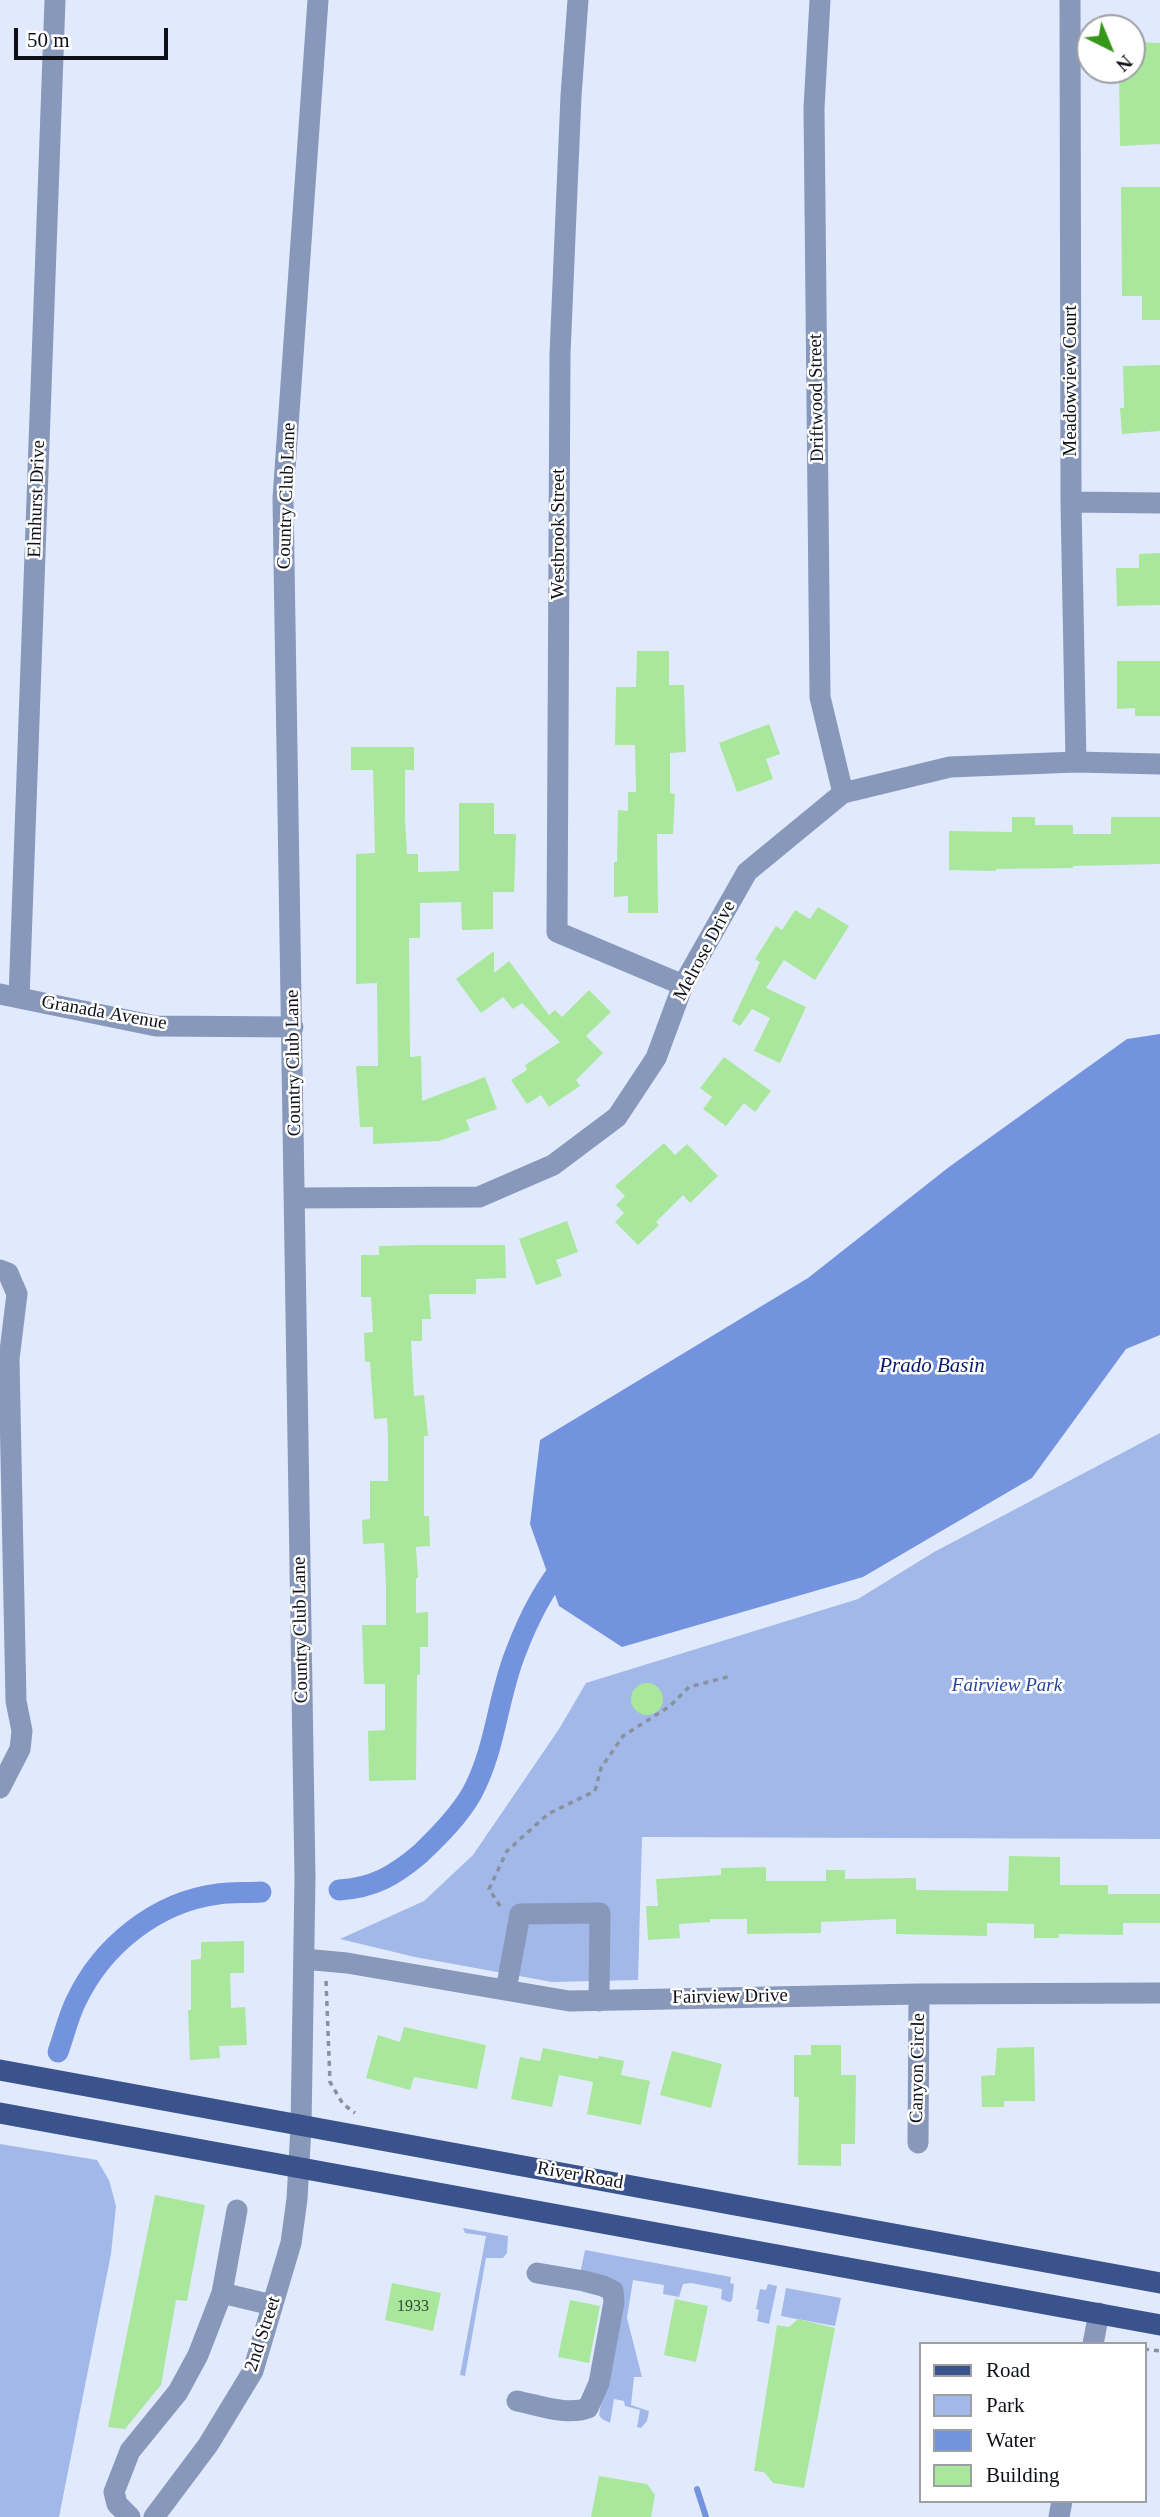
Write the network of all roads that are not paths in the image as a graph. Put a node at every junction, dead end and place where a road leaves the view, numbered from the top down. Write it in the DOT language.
graph roads {
  1 [pos="55,0"];
  2 [pos="317,0"];
  3 [pos="578,0"];
  4 [pos="820,0"];
  5 [pos="1070,0"];
  6 [pos="1071,502"];
  7 [pos="1160,503"];
  8 [pos="1076,762"];
  9 [pos="1160,764"];
  10 [pos="843,793"];
  11 [pos="683,985"];
  12 [pos="9,996"];
  13 [pos="293,1027"];
  14 [pos="296,1198"];
  15 [pos="4,1271"];
  16 [pos="5,1768"];
  17 [pos="0,1788"];
  18 [pos="304,1959"];
  19 [pos="506,1990"];
  20 [pos="1160,1993"];
  21 [pos="919,1994"];
  22 [pos="599,2001"];
  23 [pos="0,2070"];
  24 [pos="0,2113"];
  25 [pos="301,2127"];
  26 [pos="918,2143"];
  27 [pos="298,2166"];
  28 [pos="237,2210"];
  29 [pos="537,2273"];
  30 [pos="1160,2283"];
  31 [pos="222,2293"];
  32 [pos="272,2305"];
  33 [pos="1099,2314"];
  34 [pos="1160,2325"];
  35 [pos="1093,2342"];
  36 [pos="517,2401"];
  37 [pos="130,2517"];
  38 [pos="154,2517"];
  1 -- 12 [label="street, Elmhurst Drive"];
  2 -- 13 [label="street, Country Club Lane"];
  3 -- 11 [label="street, Westbrook Street"];
  4 -- 10 [label="street, Driftwood Street"];
  5 -- 6 [label="street, Meadowview Court"];
  6 -- 7 [label="street"];
  6 -- 8 [label="street, Meadowview Court"];
  8 -- 9 [label="street, Melrose Drive"];
  8 -- 10 [label="street, Melrose Drive"];
  10 -- 11 [label="street, Melrose Drive"];
  11 -- 14 [label="street, Melrose Drive"];
  12 -- 13 [label="street, Granada Avenue"];
  13 -- 14 [label="street, Country Club Lane"];
  14 -- 18 [label="street, Country Club Lane"];
  15 -- 16 [label="street"];
  16 -- 17 [label="street"];
  18 -- 19 [label="street, Fairview Drive"];
  18 -- 25 [label="street, Country Club Lane"];
  19 -- 22 [label="street, Fairview Drive"];
  19 -- 22 [label="street"];
  20 -- 21 [label="street, Fairview Drive"];
  21 -- 22 [label="street, Fairview Drive"];
  21 -- 26 [label="street, Canyon Circle"];
  23 -- 25 [label="main road, River Road"];
  24 -- 27 [label="main road"];
  25 -- 27 [label="street, 2nd Street"];
  25 -- 30 [label="main road, River Road"];
  27 -- 32 [label="street, 2nd Street"];
  27 -- 33 [label="main road"];
  28 -- 31 [label="street"];
  29 -- 36 [label="street"];
  31 -- 32 [label="street"];
  31 -- 37 [label="street"];
  32 -- 38 [label="street, 2nd Street"];
  33 -- 34 [label="main road"];
  33 -- 35 [label="street"];
}
